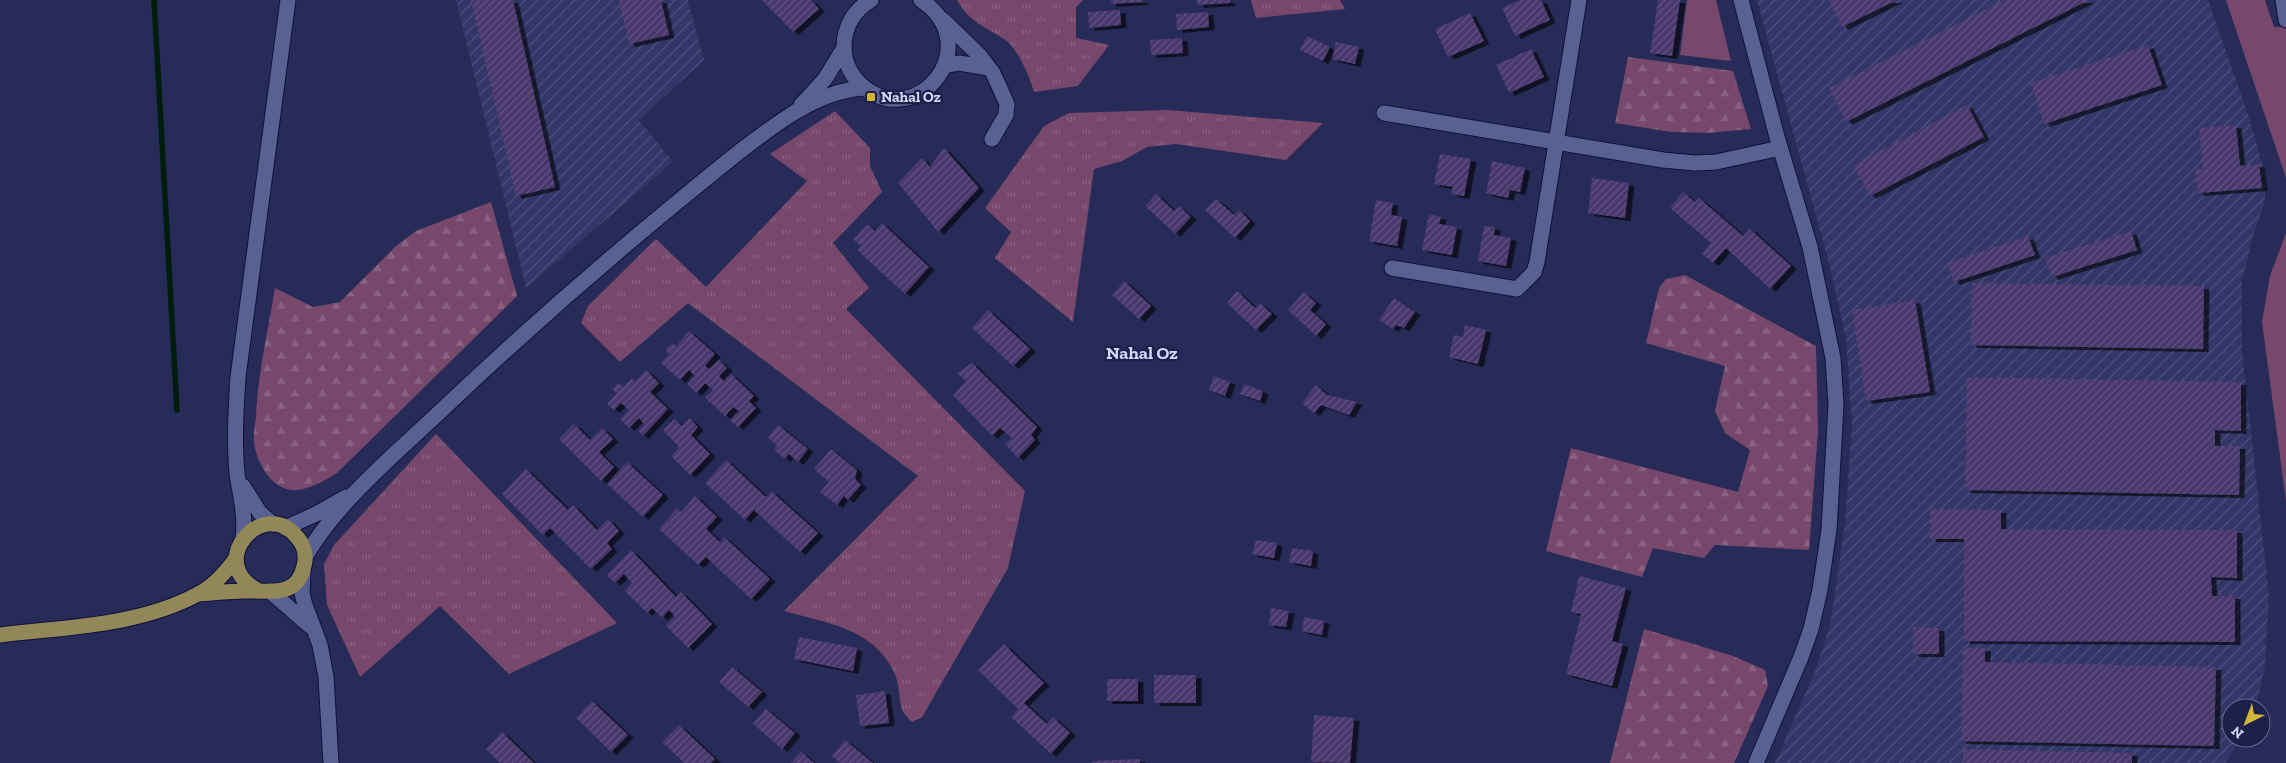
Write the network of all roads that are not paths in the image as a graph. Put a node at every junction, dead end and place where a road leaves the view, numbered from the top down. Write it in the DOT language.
graph roads {
  1 [pos="288,0"];
  2 [pos="871,0"];
  3 [pos="1579,0"];
  4 [pos="1741,0"];
  5 [pos="2283,0"];
  6 [pos="926,2"];
  7 [pos="941,18"];
  8 [pos="2286,20"];
  9 [pos="844,48"];
  10 [pos="944,66"];
  11 [pos="989,68"];
  12 [pos="865,88"];
  13 [pos="795,112"];
  14 [pos="1384,113"];
  15 [pos="992,139"];
  16 [pos="1557,143"];
  17 [pos="1780,148"];
  18 [pos="1392,268"];
  19 [pos="237,473"];
  20 [pos="360,488"];
  21 [pos="279,526"];
  22 [pos="243,538"];
  23 [pos="236,558"];
  24 [pos="304,564"];
  25 [pos="265,592"];
  26 [pos="199,594"];
  27 [pos="312,628"];
  28 [pos="0,636"];
  29 [pos="331,763"];
  30 [pos="1756,763"];
  1 -- 19 [label="street"];
  2 -- 9 [label="street"];
  3 -- 16 [label="street"];
  4 -- 17 [label="street"];
  5 -- 8 [label="street"];
  6 -- 7 [label="street"];
  7 -- 10 [label="street"];
  7 -- 11 [label="street"];
  9 -- 12 [label="street"];
  9 -- 13 [label="street"];
  10 -- 11 [label="street"];
  10 -- 12 [label="street"];
  11 -- 15 [label="street"];
  12 -- 13 [label="street"];
  13 -- 20 [label="street"];
  14 -- 16 [label="street"];
  16 -- 17 [label="street"];
  16 -- 18 [label="street"];
  17 -- 30 [label="street"];
  19 -- 21 [label="street"];
  19 -- 22 [label="street"];
  20 -- 21 [label="street"];
  20 -- 24 [label="street"];
  21 -- 22 [label="main road"];
  21 -- 24 [label="main road"];
  22 -- 23 [label="main road"];
  23 -- 25 [label="main road"];
  23 -- 26 [label="main road"];
  24 -- 25 [label="main road"];
  24 -- 27 [label="street"];
  25 -- 26 [label="main road"];
  25 -- 27 [label="street"];
  26 -- 28 [label="main road"];
  27 -- 29 [label="street"];
}
